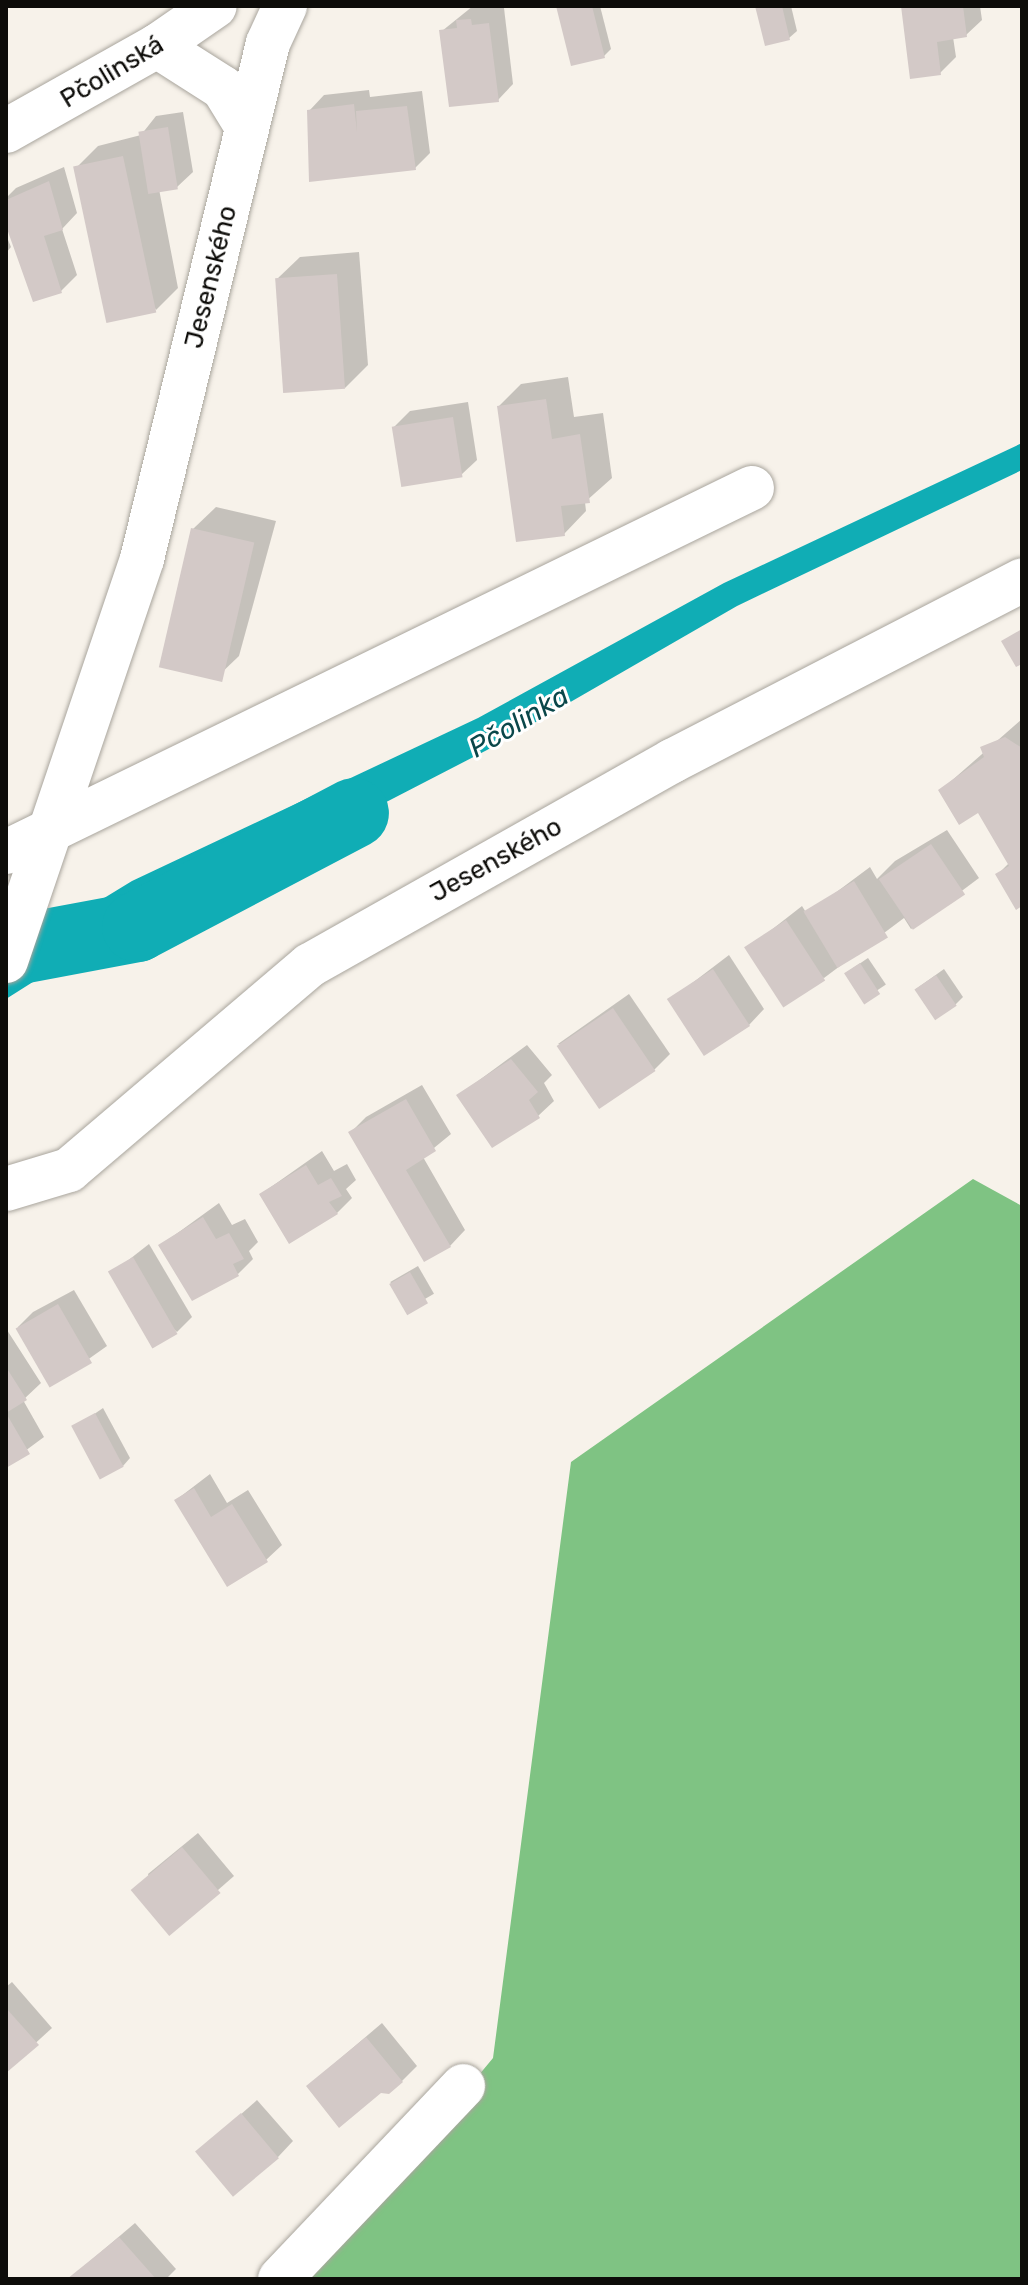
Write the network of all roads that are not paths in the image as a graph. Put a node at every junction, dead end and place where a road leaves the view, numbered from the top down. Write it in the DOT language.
graph roads {
  1 [pos="215,6"];
  2 [pos="285,6"];
  3 [pos="157,46"];
  4 [pos="247,127"];
  5 [pos="6,131"];
  6 [pos="752,488"];
  7 [pos="1022,580"];
  8 [pos="55,826"];
  9 [pos="6,852"];
  10 [pos="6,961"];
  11 [pos="6,1189"];
  12 [pos="463,2086"];
  13 [pos="280,2279"];
  1 -- 3 [label="street, Pčolinská"];
  2 -- 4 [label="street, Jesenského"];
  3 -- 4 [label="street"];
  3 -- 5 [label="street, Pčolinská"];
  4 -- 8 [label="street, Jesenského"];
  6 -- 8 [label="street"];
  7 -- 11 [label="street, Jesenského"];
  8 -- 9 [label="street"];
  8 -- 10 [label="street, Jesenského"];
  12 -- 13 [label="street"];
}
